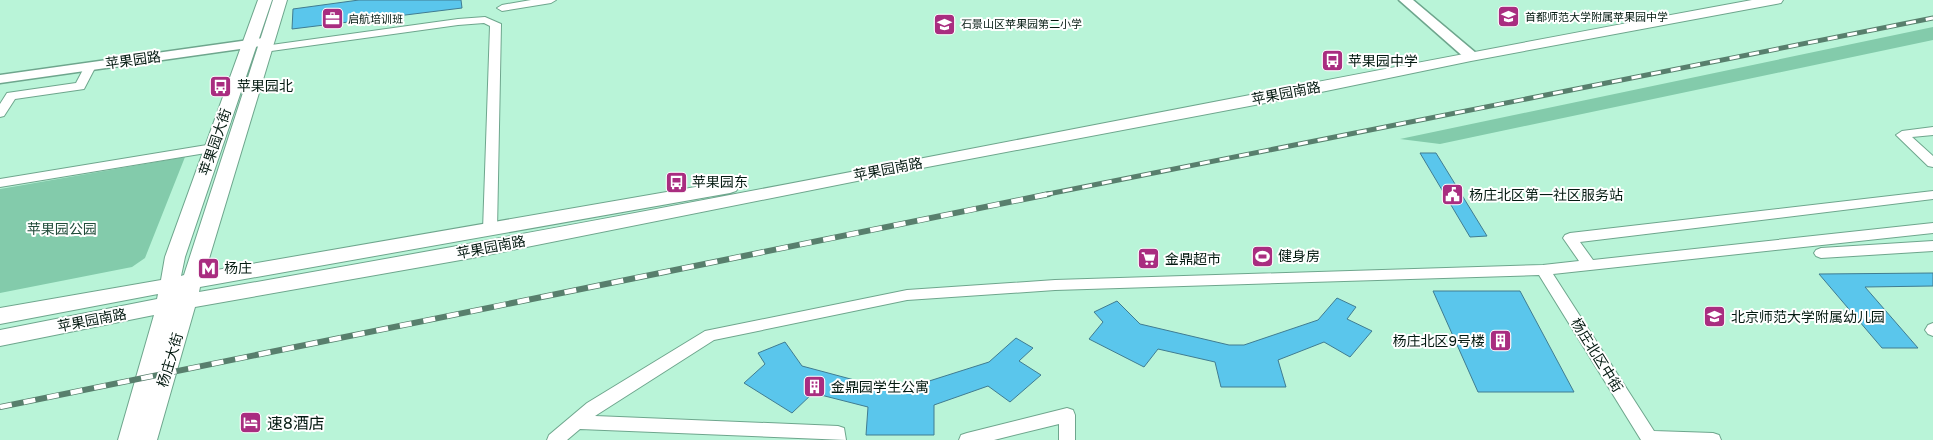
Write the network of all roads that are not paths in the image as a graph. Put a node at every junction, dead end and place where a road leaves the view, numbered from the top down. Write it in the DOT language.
graph roads {
  1 [pos="265,0"];
  2 [pos="280,0"];
  3 [pos="551,0"];
  4 [pos="1406,0"];
  5 [pos="1725,0"];
  6 [pos="1776,0"];
  7 [pos="502,8"];
  8 [pos="260,45"];
  9 [pos="1467,52"];
  10 [pos="90,66"];
  11 [pos="0,79"];
  12 [pos="0,113"];
  13 [pos="1933,130"];
  14 [pos="213,148"];
  15 [pos="1933,163"];
  16 [pos="0,183"];
  17 [pos="1933,194"];
  18 [pos="1933,228"];
  19 [pos="490,230"];
  20 [pos="1933,246"];
  21 [pos="1821,253"];
  22 [pos="1590,265"];
  23 [pos="1543,270"];
  24 [pos="179,293"];
  25 [pos="0,316"];
  26 [pos="0,338"];
  27 [pos="577,422"];
  28 [pos="1649,439"];
  29 [pos="129,440"];
  30 [pos="146,440"];
  31 [pos="555,440"];
  32 [pos="838,440"];
  33 [pos="967,440"];
  34 [pos="1067,440"];
  35 [pos="1713,440"];
  1 -- 8 [label="main road, 苹果园大街"];
  2 -- 8 [label="main road, 苹果园大街"];
  3 -- 7 [label="street"];
  4 -- 9 [label="street"];
  5 -- 9 [label="main road, 苹果园南路"];
  6 -- 9 [label="main road, 苹果园南路"];
  8 -- 10 [label="street, 苹果园路"];
  8 -- 14 [label="main road, 苹果园大街"];
  8 -- 19 [label="street"];
  8 -- 24 [label="main road, 苹果园大街"];
  9 -- 19 [label="main road, 苹果园南路"];
  9 -- 24 [label="main road, 苹果园南路"];
  10 -- 11 [label="street, 苹果园路"];
  10 -- 12 [label="street"];
  13 -- 15 [label="street"];
  14 -- 16 [label="street"];
  14 -- 24 [label="main road, 苹果园大街"];
  17 -- 22 [label="street"];
  18 -- 22 [label="street"];
  19 -- 24 [label="main road, 苹果园南路"];
  20 -- 21 [label="street"];
  22 -- 23 [label="street"];
  23 -- 27 [label="street"];
  23 -- 28 [label="street, 杨庄北区中街"];
  24 -- 25 [label="main road, 苹果园南路"];
  24 -- 26 [label="main road, 苹果园南路"];
  24 -- 29 [label="main road, 杨庄大街"];
  24 -- 30 [label="main road, 杨庄大街"];
  27 -- 31 [label="street"];
  27 -- 32 [label="street"];
  28 -- 35 [label="street"];
  33 -- 34 [label="street"];
}
